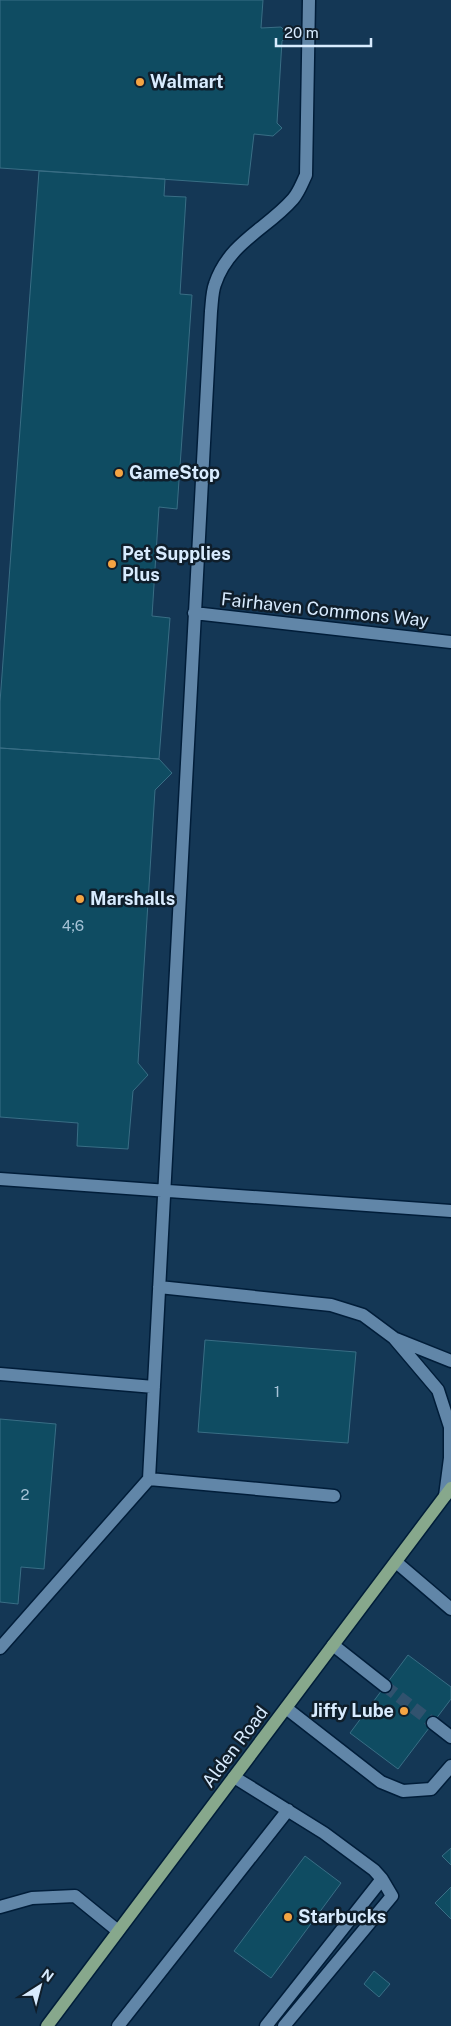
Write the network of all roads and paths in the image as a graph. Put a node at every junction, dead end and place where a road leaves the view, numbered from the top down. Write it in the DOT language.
graph roads {
  1 [pos="309,0"];
  2 [pos="194,613"];
  3 [pos="451,642"];
  4 [pos="0,1178"];
  5 [pos="164,1190"];
  6 [pos="451,1211"];
  7 [pos="159,1287"];
  8 [pos="394,1338"];
  9 [pos="451,1361"];
  10 [pos="0,1374"];
  11 [pos="154,1387"];
  12 [pos="149,1479"];
  13 [pos="448,1492"];
  14 [pos="334,1496"];
  15 [pos="396,1562"];
  16 [pos="451,1608"];
  17 [pos="333,1645"];
  18 [pos="0,1648"];
  19 [pos="385,1686"];
  20 [pos="286,1708"];
  21 [pos="433,1723"];
  22 [pos="451,1738"];
  23 [pos="451,1766"];
  24 [pos="234,1777"];
  25 [pos="288,1810"];
  26 [pos="382,1879"];
  27 [pos="0,1907"];
  28 [pos="118,1931"];
  29 [pos="47,2026"];
  30 [pos="118,2026"];
  31 [pos="266,2026"];
  32 [pos="284,2026"];
  1 -- 2 [label="lane"];
  2 -- 3 [label="lane, Fairhaven Commons Way"];
  2 -- 5 [label="lane"];
  4 -- 5 [label="lane"];
  5 -- 6 [label="lane"];
  5 -- 7 [label="lane"];
  7 -- 8 [label="lane"];
  7 -- 11 [label="lane"];
  8 -- 9 [label="lane"];
  8 -- 13 [label="lane"];
  10 -- 11 [label="lane"];
  11 -- 12 [label="lane"];
  12 -- 14 [label="lane"];
  12 -- 18 [label="lane"];
  13 -- 15 [label="main road, Alden Road"];
  15 -- 16 [label="lane"];
  15 -- 17 [label="main road, Alden Road"];
  17 -- 19 [label="lane"];
  17 -- 20 [label="main road, Alden Road"];
  20 -- 23 [label="lane"];
  20 -- 24 [label="main road, Alden Road"];
  21 -- 22 [label="lane"];
  24 -- 25 [label="lane"];
  24 -- 28 [label="main road, Alden Road"];
  25 -- 26 [label="lane"];
  25 -- 30 [label="lane"];
  26 -- 31 [label="lane"];
  26 -- 32 [label="lane"];
  27 -- 28 [label="lane"];
  28 -- 29 [label="main road, Alden Road"];
}
